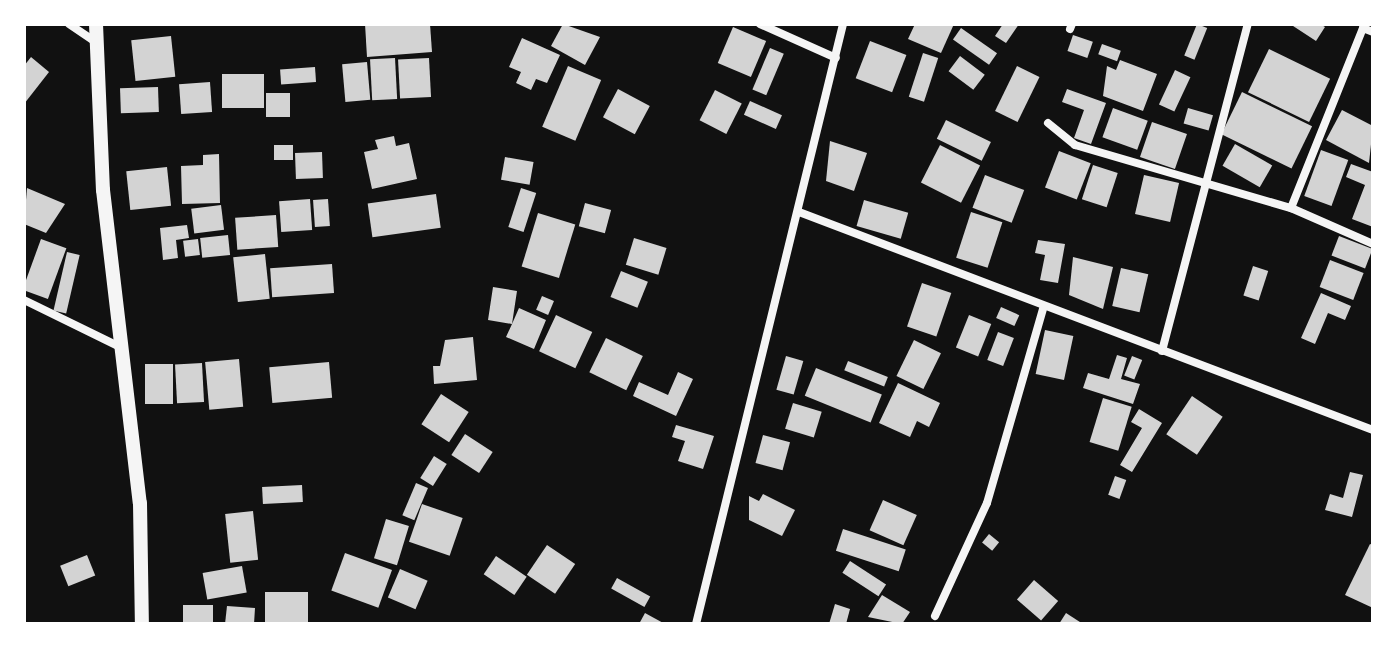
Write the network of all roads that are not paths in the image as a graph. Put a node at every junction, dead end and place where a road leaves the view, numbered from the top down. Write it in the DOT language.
graph roads {
  1 [pos="69,24"];
  2 [pos="96,24"];
  3 [pos="760,24"];
  4 [pos="843,24"];
  5 [pos="1248,24"];
  6 [pos="1373,32"];
  7 [pos="96,43"];
  8 [pos="836,58"];
  9 [pos="1048,123"];
  10 [pos="1205,183"];
  11 [pos="1291,208"];
  12 [pos="799,212"];
  13 [pos="1373,244"];
  14 [pos="24,300"];
  15 [pos="1043,309"];
  16 [pos="118,346"];
  17 [pos="1162,351"];
  18 [pos="1373,430"];
  19 [pos="935,616"];
  20 [pos="142,624"];
  21 [pos="696,624"];
  1 -- 7 [label="street"];
  2 -- 7 [label="street"];
  3 -- 8 [label="street"];
  4 -- 8 [label="street"];
  5 -- 10 [label="street"];
  6 -- 11 [label="street"];
  7 -- 16 [label="street"];
  8 -- 12 [label="street"];
  9 -- 10 [label="street"];
  10 -- 11 [label="street"];
  10 -- 17 [label="street"];
  11 -- 13 [label="street"];
  12 -- 15 [label="street"];
  12 -- 21 [label="street"];
  14 -- 16 [label="street"];
  15 -- 17 [label="street"];
  15 -- 19 [label="street"];
  16 -- 20 [label="street"];
  17 -- 18 [label="street"];
}
